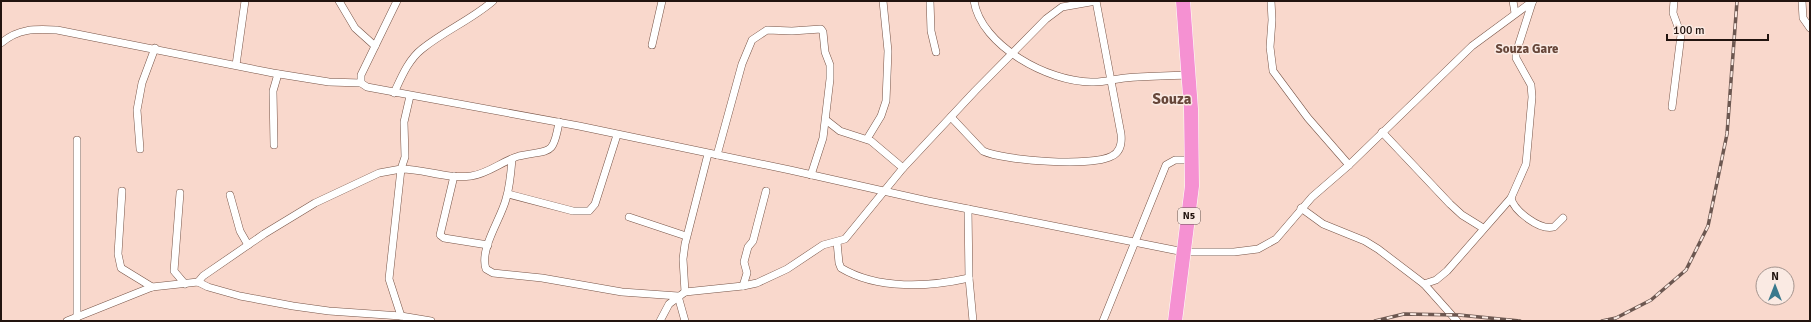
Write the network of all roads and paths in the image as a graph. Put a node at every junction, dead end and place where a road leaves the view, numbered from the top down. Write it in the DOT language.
graph roads {
  1 [pos="245,1"];
  2 [pos="339,1"];
  3 [pos="397,1"];
  4 [pos="493,1"];
  5 [pos="662,1"];
  6 [pos="883,1"];
  7 [pos="930,1"];
  8 [pos="974,1"];
  9 [pos="1096,1"];
  10 [pos="1183,1"];
  11 [pos="1271,1"];
  12 [pos="1513,1"];
  13 [pos="1674,1"];
  14 [pos="1802,1"];
  15 [pos="1532,2"];
  16 [pos="1515,13"];
  17 [pos="1810,28"];
  18 [pos="1,43"];
  19 [pos="652,45"];
  20 [pos="375,46"];
  21 [pos="155,48"];
  22 [pos="936,52"];
  23 [pos="1012,54"];
  24 [pos="236,65"];
  25 [pos="278,74"];
  26 [pos="1188,75"];
  27 [pos="1111,80"];
  28 [pos="361,83"];
  29 [pos="394,93"];
  30 [pos="410,96"];
  31 [pos="1672,107"];
  32 [pos="951,117"];
  33 [pos="826,120"];
  34 [pos="558,122"];
  35 [pos="1382,132"];
  36 [pos="617,135"];
  37 [pos="867,139"];
  38 [pos="77,140"];
  39 [pos="274,145"];
  40 [pos="140,149"];
  41 [pos="708,154"];
  42 [pos="718,154"];
  43 [pos="512,159"];
  44 [pos="1192,160"];
  45 [pos="1349,165"];
  46 [pos="903,168"];
  47 [pos="401,169"];
  48 [pos="811,175"];
  49 [pos="454,176"];
  50 [pos="122,191"];
  51 [pos="766,191"];
  52 [pos="885,191"];
  53 [pos="180,193"];
  54 [pos="508,194"];
  55 [pos="230,195"];
  56 [pos="1511,198"];
  57 [pos="1301,208"];
  58 [pos="968,209"];
  59 [pos="629,217"];
  60 [pos="1563,218"];
  61 [pos="1483,228"];
  62 [pos="686,236"];
  63 [pos="837,242"];
  64 [pos="1135,243"];
  65 [pos="248,245"];
  66 [pos="488,245"];
  67 [pos="1184,252"];
  68 [pos="969,278"];
  69 [pos="198,282"];
  70 [pos="185,284"];
  71 [pos="1424,284"];
  72 [pos="743,286"];
  73 [pos="152,287"];
  74 [pos="685,292"];
  75 [pos="678,296"];
  76 [pos="401,316"];
  77 [pos="76,317"];
  78 [pos="67,321"];
  79 [pos="431,321"];
  80 [pos="660,321"];
  81 [pos="685,321"];
  82 [pos="973,321"];
  83 [pos="1103,321"];
  84 [pos="1175,321"];
  85 [pos="1457,321"];
  1 -- 24 [label="street"];
  2 -- 20 [label="street"];
  3 -- 20 [label="street"];
  4 -- 29 [label="street"];
  5 -- 19 [label="street"];
  6 -- 37 [label="street"];
  7 -- 22 [label="street"];
  8 -- 23 [label="street"];
  9 -- 23 [label="street"];
  9 -- 27 [label="street"];
  10 -- 26 [label="highway, N5"];
  11 -- 45 [label="street"];
  12 -- 16 [label="street"];
  13 -- 31 [label="street"];
  14 -- 17 [label="street"];
  15 -- 16 [label="street"];
  15 -- 56 [label="street"];
  16 -- 35 [label="street"];
  18 -- 21 [label="street"];
  20 -- 28 [label="street"];
  21 -- 24 [label="street"];
  21 -- 40 [label="street"];
  23 -- 27 [label="street"];
  23 -- 32 [label="street"];
  24 -- 25 [label="street"];
  25 -- 28 [label="street"];
  25 -- 39 [label="street"];
  26 -- 27 [label="street"];
  26 -- 44 [label="highway, N5"];
  27 -- 32 [label="street"];
  28 -- 29 [label="street"];
  29 -- 30 [label="street"];
  30 -- 34 [label="street"];
  30 -- 47 [label="street"];
  32 -- 46 [label="street"];
  33 -- 37 [label="street"];
  33 -- 42 [label="street"];
  33 -- 48 [label="street"];
  34 -- 36 [label="street"];
  34 -- 43 [label="street"];
  35 -- 45 [label="street"];
  35 -- 61 [label="street"];
  36 -- 41 [label="street"];
  36 -- 54 [label="street"];
  37 -- 46 [label="street"];
  38 -- 77 [label="street"];
  41 -- 42 [label="street"];
  41 -- 62 [label="street"];
  42 -- 48 [label="street"];
  43 -- 49 [label="street"];
  43 -- 54 [label="street"];
  44 -- 64 [label="street"];
  44 -- 67 [label="highway, N5"];
  45 -- 57 [label="street"];
  46 -- 52 [label="street"];
  47 -- 49 [label="street"];
  47 -- 65 [label="street"];
  47 -- 76 [label="street"];
  48 -- 52 [label="street"];
  49 -- 66 [label="street"];
  50 -- 73 [label="street"];
  51 -- 72 [label="street"];
  52 -- 58 [label="street"];
  52 -- 63 [label="street"];
  53 -- 70 [label="street"];
  54 -- 66 [label="street"];
  55 -- 65 [label="street"];
  56 -- 60 [label="street"];
  56 -- 61 [label="street"];
  57 -- 67 [label="street"];
  57 -- 71 [label="street"];
  58 -- 64 [label="street"];
  58 -- 68 [label="street"];
  59 -- 62 [label="street"];
  61 -- 71 [label="street"];
  62 -- 74 [label="street"];
  63 -- 68 [label="street"];
  63 -- 72 [label="street"];
  64 -- 67 [label="street"];
  64 -- 83 [label="street"];
  65 -- 69 [label="street"];
  66 -- 75 [label="street"];
  67 -- 84 [label="highway, N5"];
  68 -- 82 [label="street"];
  69 -- 70 [label="street"];
  69 -- 76 [label="street"];
  70 -- 73 [label="street"];
  71 -- 85 [label="street"];
  72 -- 74 [label="street"];
  73 -- 77 [label="street"];
  74 -- 75 [label="street"];
  75 -- 80 [label="street"];
  75 -- 81 [label="street"];
  76 -- 79 [label="street"];
  77 -- 78 [label="street"];
}
